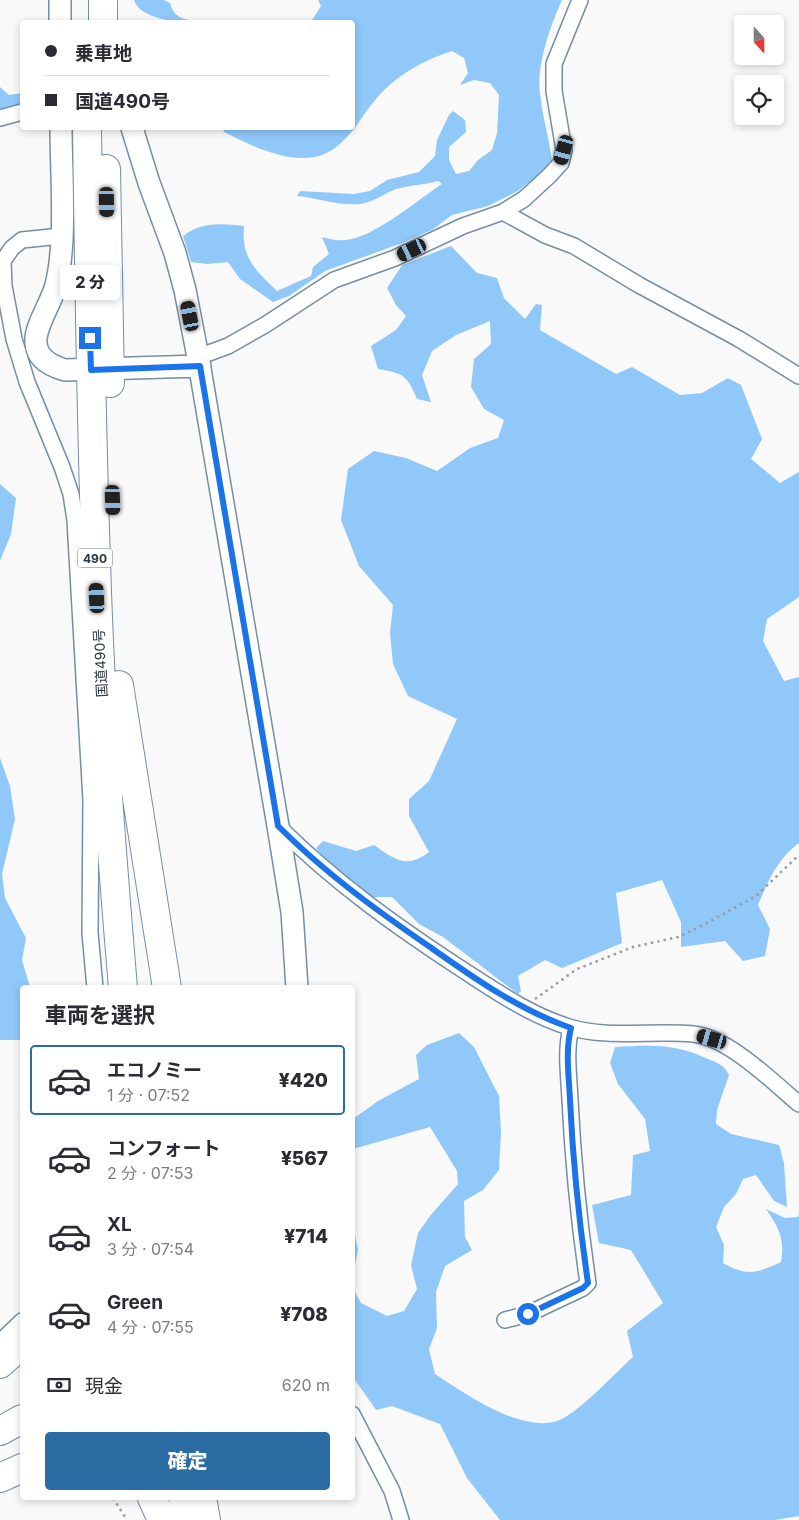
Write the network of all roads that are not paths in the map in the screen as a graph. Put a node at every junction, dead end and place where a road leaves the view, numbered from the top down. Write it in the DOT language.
graph roads {
  1 [pos="60,0"];
  2 [pos="85,0"];
  3 [pos="103,0"];
  4 [pos="580,0"];
  5 [pos="60,20"];
  6 [pos="86,20"];
  7 [pos="104,20"];
  8 [pos="20,113"];
  9 [pos="0,118"];
  10 [pos="61,130"];
  11 [pos="87,130"];
  12 [pos="105,130"];
  13 [pos="133,130"];
  14 [pos="503,212"];
  15 [pos="61,236"];
  16 [pos="3,302"];
  17 [pos="199,361"];
  18 [pos="100,369"];
  19 [pos="799,376"];
  20 [pos="119,685"];
  21 [pos="278,826"];
  22 [pos="95,985"];
  23 [pos="123,985"];
  24 [pos="141,985"];
  25 [pos="167,985"];
  26 [pos="297,985"];
  27 [pos="571,1028"];
  28 [pos="799,1104"];
  29 [pos="505,1320"];
  30 [pos="20,1323"];
  31 [pos="0,1342"];
  32 [pos="20,1346"];
  33 [pos="0,1364"];
  34 [pos="20,1367"];
  35 [pos="0,1380"];
  36 [pos="20,1420"];
  37 [pos="355,1420"];
  38 [pos="0,1430"];
  39 [pos="20,1469"];
  40 [pos="0,1478"];
  41 [pos="153,1500"];
  42 [pos="183,1500"];
  43 [pos="202,1500"];
  44 [pos="162,1520"];
  45 [pos="186,1520"];
  46 [pos="206,1520"];
  47 [pos="401,1520"];
  1 -- 5 [label="street"];
  2 -- 6 [label="highway"];
  3 -- 7 [label="highway"];
  4 -- 14 [label="street"];
  8 -- 9 [label="street"];
  10 -- 15 [label="street"];
  11 -- 18 [label="highway, 国道490号 / 490"];
  12 -- 18 [label="highway, 国道490号 / 490"];
  13 -- 17 [label="street"];
  14 -- 17 [label="street"];
  14 -- 19 [label="street"];
  15 -- 16 [label="street"];
  15 -- 18 [label="street"];
  16 -- 22 [label="street"];
  17 -- 18 [label="street"];
  17 -- 21 [label="street"];
  18 -- 20 [label="highway, 国道490号 / 490"];
  18 -- 23 [label="highway, 国道490号 / 490"];
  20 -- 24 [label="highway, 国道490号 / 490"];
  20 -- 25 [label="highway"];
  21 -- 26 [label="street"];
  21 -- 27 [label="street"];
  27 -- 28 [label="street"];
  27 -- 29 [label="street"];
  30 -- 31 [label="street"];
  32 -- 33 [label="highway"];
  34 -- 35 [label="highway"];
  36 -- 38 [label="highway"];
  37 -- 47 [label="street"];
  39 -- 40 [label="highway"];
  41 -- 44 [label="highway"];
  42 -- 45 [label="highway"];
  43 -- 46 [label="highway"];
}
